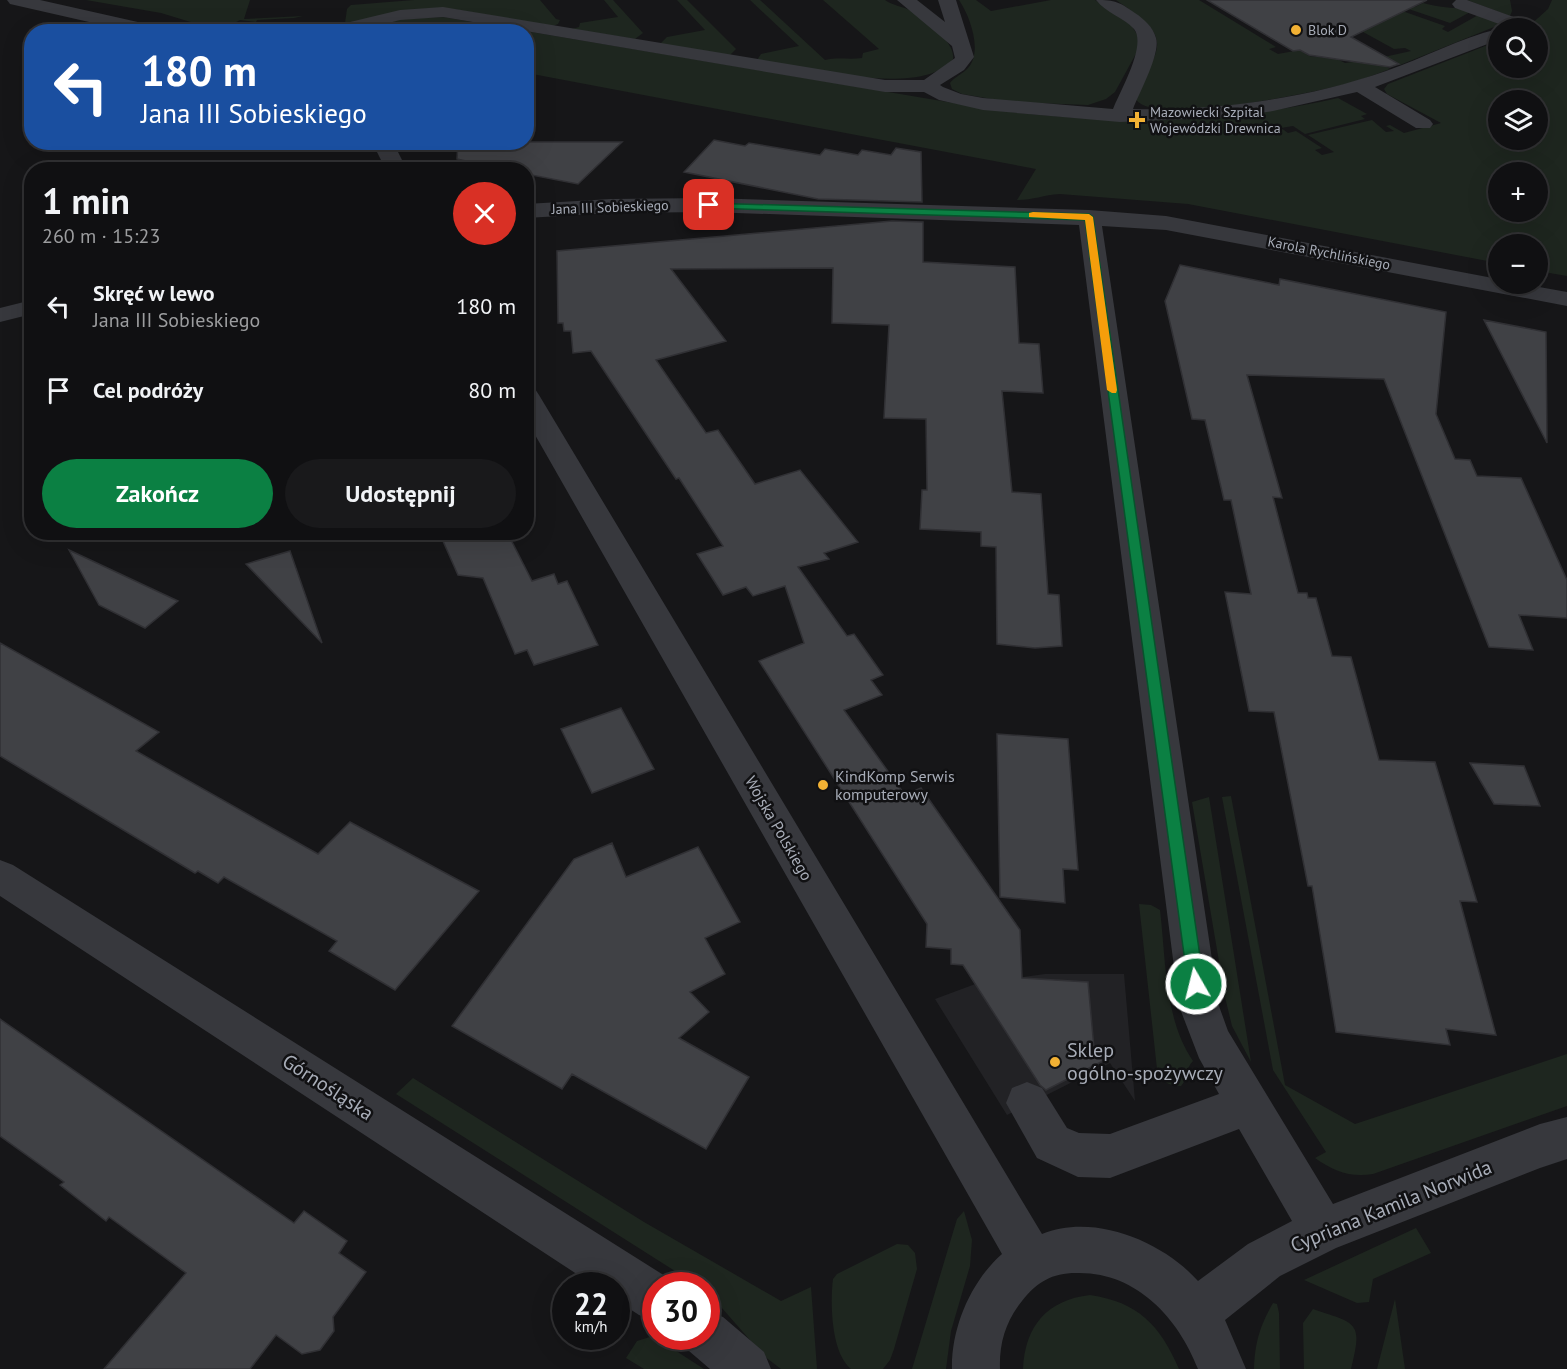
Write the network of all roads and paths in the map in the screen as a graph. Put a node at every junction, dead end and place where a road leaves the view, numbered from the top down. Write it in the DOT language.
graph roads {
  1 [pos="16,0"];
  2 [pos="906,0"];
  3 [pos="947,0"];
  4 [pos="1105,0"];
  5 [pos="1461,4"];
  6 [pos="1509,18"];
  7 [pos="124,24"];
  8 [pos="365,24"];
  9 [pos="515,24"];
  10 [pos="534,27"];
  11 [pos="1488,37"];
  12 [pos="960,43"];
  13 [pos="929,86"];
  14 [pos="1360,86"];
  15 [pos="1119,116"];
  16 [pos="1423,124"];
  17 [pos="534,211"];
  18 [pos="1089,217"];
  19 [pos="1567,299"];
  20 [pos="24,309"];
  21 [pos="0,315"];
  22 [pos="534,408"];
  23 [pos="0,876"];
  24 [pos="1027,1103"];
  25 [pos="1249,1104"];
  26 [pos="1567,1138"];
  27 [pos="1323,1230"];
  28 [pos="1032,1261"];
  29 [pos="642,1289"];
  30 [pos="1196,1313"];
  31 [pos="720,1346"];
  32 [pos="747,1369"];
  33 [pos="976,1369"];
  34 [pos="1222,1369"];
  1 -- 7 [label="street"];
  2 -- 12 [label="street"];
  3 -- 12 [label="street"];
  4 -- 15 [label="street"];
  5 -- 6 [label="street"];
  8 -- 9 [label="street"];
  10 -- 13 [label="street"];
  11 -- 14 [label="street"];
  12 -- 13 [label="street"];
  13 -- 15 [label="street"];
  14 -- 15 [label="street"];
  14 -- 16 [label="street"];
  17 -- 18 [label="street, Jana III Sobieskiego"];
  18 -- 19 [label="street, Karola Rychlińskiego"];
  18 -- 25 [label="street"];
  20 -- 21 [label="street"];
  22 -- 28 [label="street, Wojska Polskiego"];
  23 -- 29 [label="street, Górnośląska"];
  24 -- 25 [label="street"];
  25 -- 27 [label="street"];
  26 -- 27 [label="street, Cypriana Kamila Norwida"];
  27 -- 30 [label="street, Cypriana Kamila Norwida"];
  28 -- 30 [label="street"];
  28 -- 33 [label="street"];
  30 -- 34 [label="street"];
  31 -- 32 [label="street"];
}
